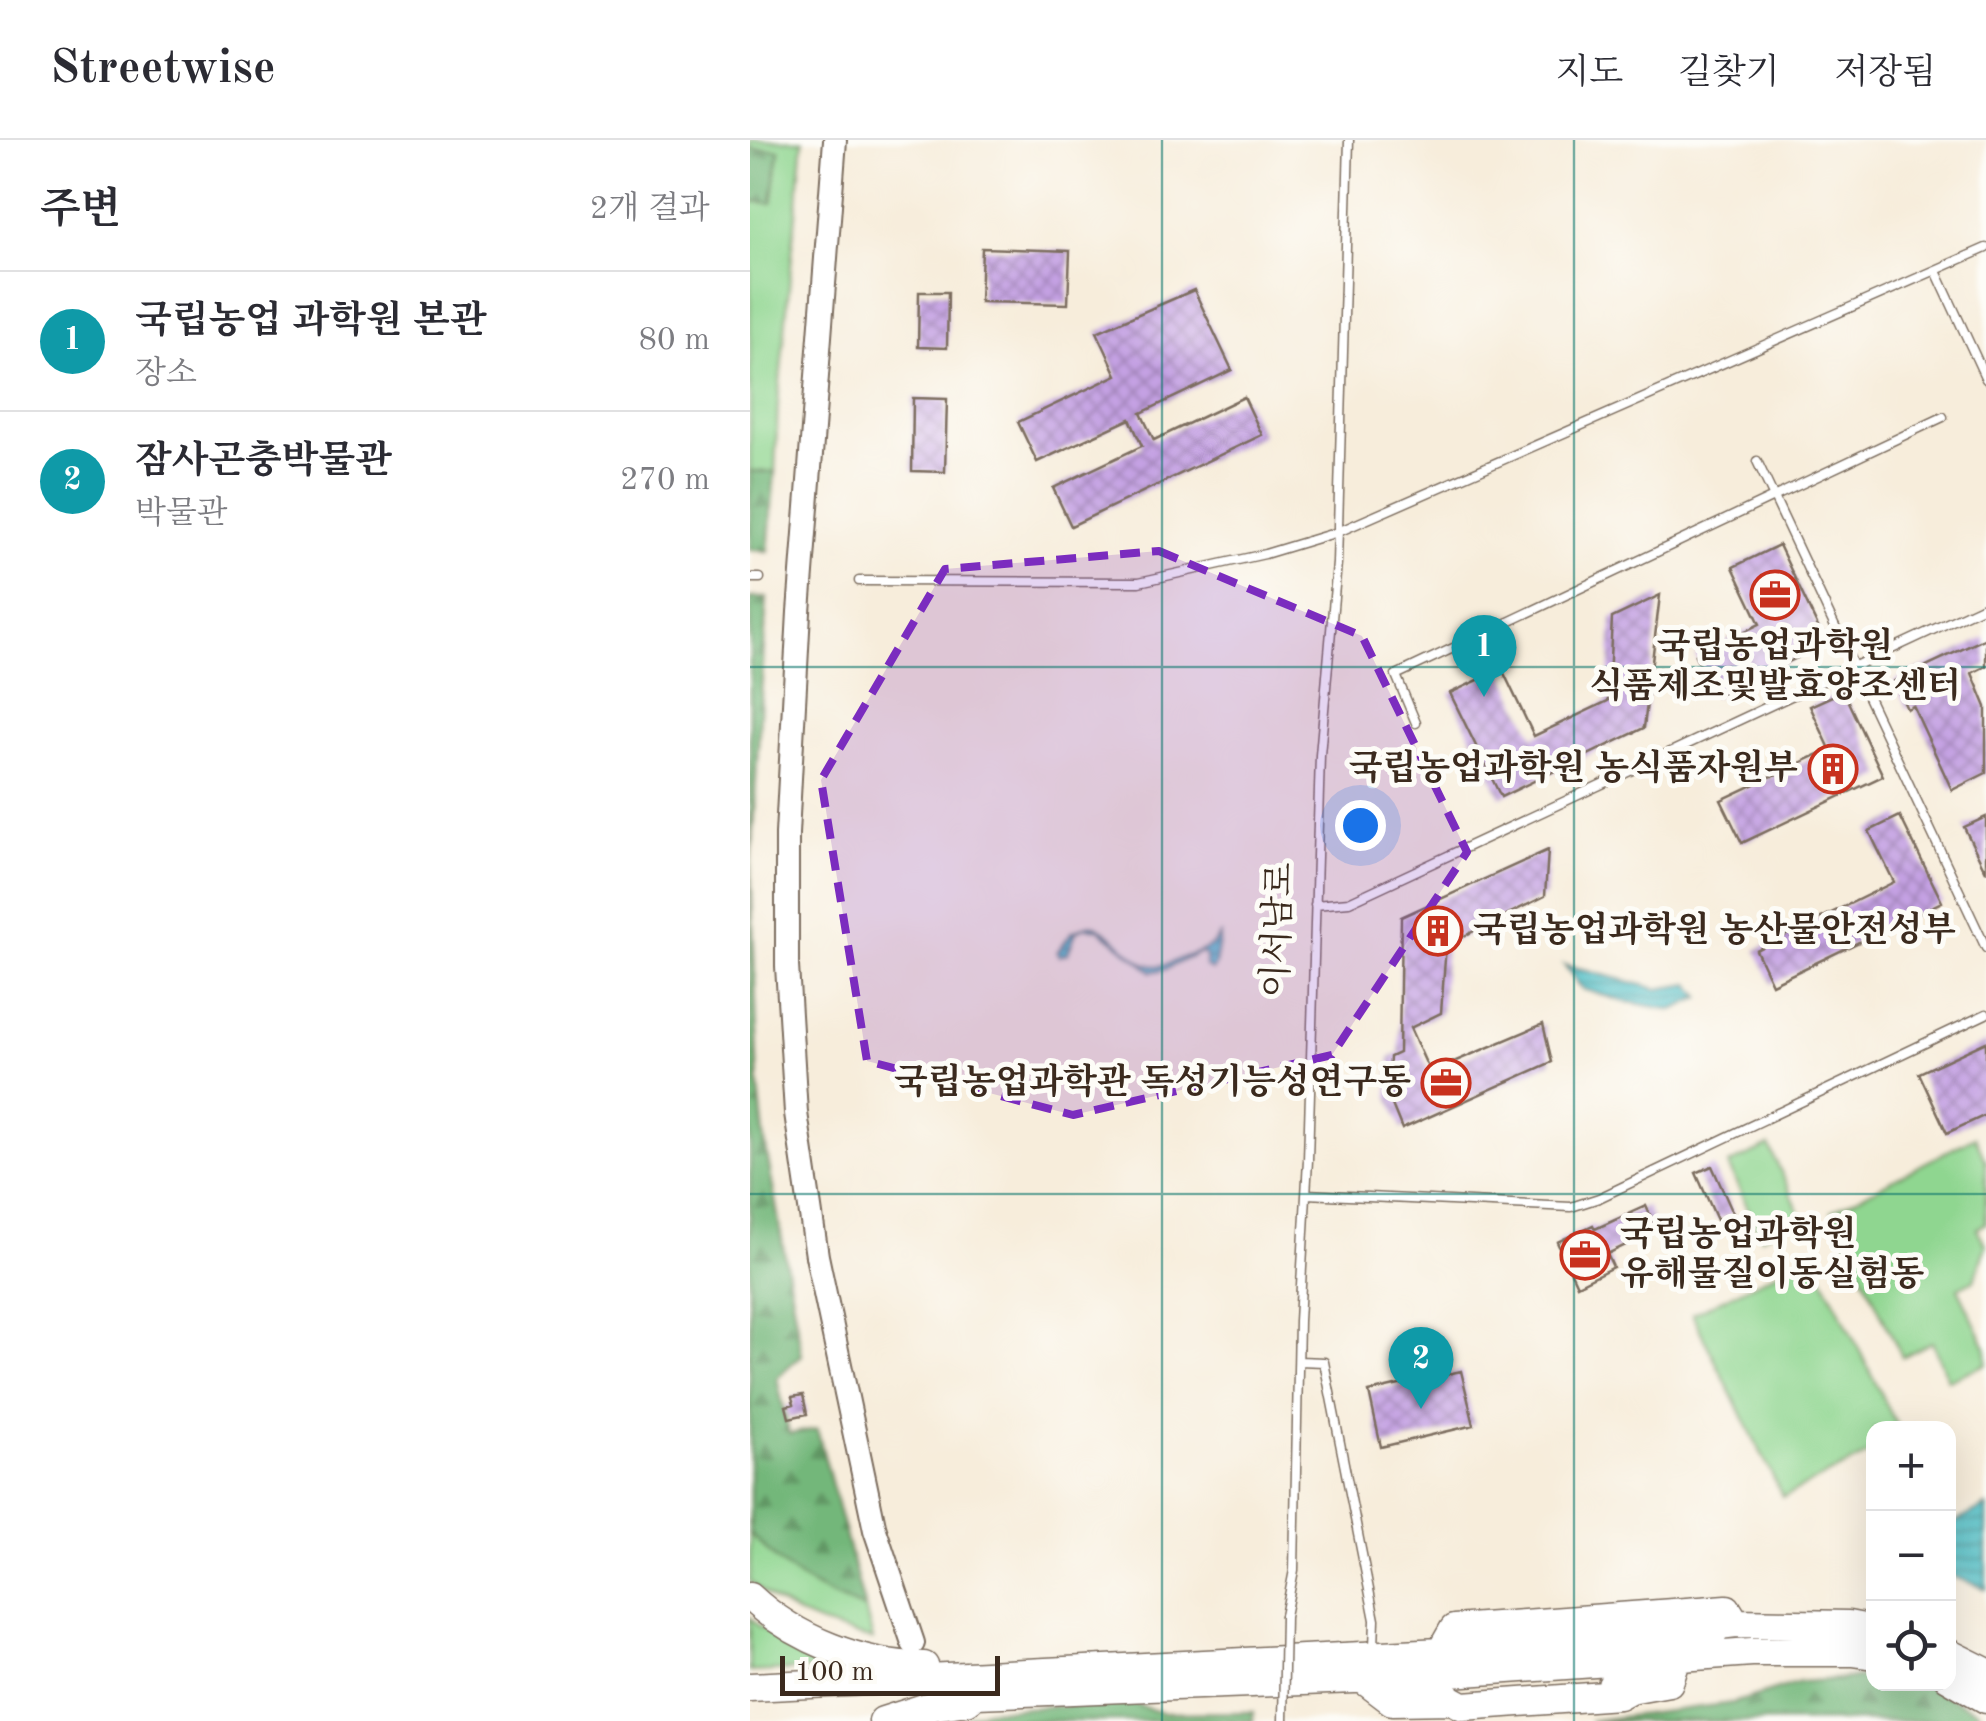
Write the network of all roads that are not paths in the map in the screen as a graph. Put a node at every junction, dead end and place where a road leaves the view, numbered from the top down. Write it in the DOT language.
graph roads {
  1 [pos="835,140"];
  2 [pos="1350,140"];
  3 [pos="1986,248"];
  4 [pos="1936,271"];
  5 [pos="1986,379"];
  6 [pos="1943,417"];
  7 [pos="1757,461"];
  8 [pos="1774,497"];
  9 [pos="1338,532"];
  10 [pos="860,581"];
  11 [pos="1986,605"];
  12 [pos="1854,668"];
  13 [pos="1416,723"];
  14 [pos="1315,905"];
  15 [pos="1986,948"];
  16 [pos="1986,1014"];
  17 [pos="1307,1194"];
  18 [pos="1299,1361"];
  19 [pos="750,1597"];
  20 [pos="1866,1628"];
  21 [pos="913,1643"];
  22 [pos="1866,1654"];
  23 [pos="1672,1658"];
  24 [pos="1963,1666"];
  25 [pos="1372,1671"];
  26 [pos="1015,1672"];
  27 [pos="750,1687"];
  28 [pos="1986,1688"];
  29 [pos="976,1694"];
  30 [pos="1986,1699"];
  31 [pos="750,1702"];
  32 [pos="882,1721"];
  33 [pos="1282,1721"];
  1 -- 21 [label="main road"];
  2 -- 9 [label="lane, 이서남로"];
  3 -- 4 [label="lane"];
  4 -- 5 [label="lane"];
  4 -- 9 [label="lane"];
  6 -- 8 [label="lane"];
  7 -- 8 [label="lane"];
  8 -- 12 [label="lane"];
  8 -- 13 [label="lane"];
  9 -- 10 [label="lane"];
  9 -- 14 [label="lane, 이서남로"];
  11 -- 12 [label="lane"];
  12 -- 14 [label="lane"];
  12 -- 15 [label="lane"];
  14 -- 17 [label="lane, 이서남로"];
  16 -- 17 [label="lane"];
  17 -- 18 [label="lane, 이서남로"];
  18 -- 25 [label="lane"];
  18 -- 33 [label="lane, 이서남로, bridge"];
  19 -- 26 [label="highway"];
  20 -- 25 [label="highway"];
  22 -- 23 [label="highway"];
  23 -- 25 [label="highway"];
  23 -- 25 [label="highway"];
  24 -- 28 [label="highway"];
  24 -- 30 [label="highway"];
  25 -- 26 [label="highway"];
  25 -- 29 [label="highway"];
  26 -- 27 [label="highway"];
  29 -- 31 [label="highway"];
  29 -- 32 [label="highway"];
}
